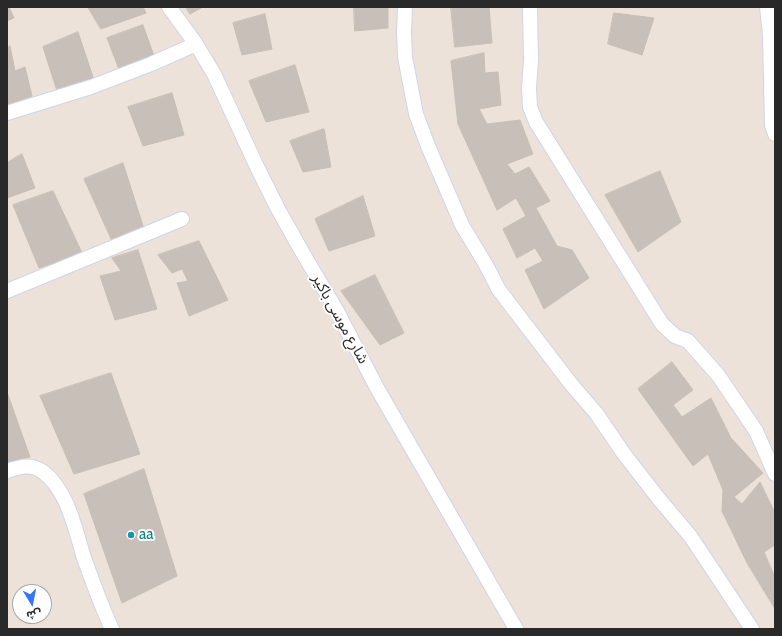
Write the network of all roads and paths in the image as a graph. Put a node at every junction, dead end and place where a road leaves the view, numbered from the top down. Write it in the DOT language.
graph roads {
  1 [pos="169,7"];
  2 [pos="405,7"];
  3 [pos="530,7"];
  4 [pos="768,7"];
  5 [pos="196,44"];
  6 [pos="7,113"];
  7 [pos="775,134"];
  8 [pos="182,219"];
  9 [pos="7,291"];
  10 [pos="7,471"];
  11 [pos="775,474"];
  12 [pos="112,629"];
  13 [pos="516,629"];
  14 [pos="752,629"];
  1 -- 5 [label="street, شارع موسى باكير"];
  2 -- 14 [label="street"];
  3 -- 11 [label="street"];
  4 -- 7 [label="street"];
  5 -- 6 [label="street"];
  5 -- 13 [label="street, شارع موسى باكير"];
  8 -- 9 [label="street"];
  10 -- 12 [label="street"];
}
